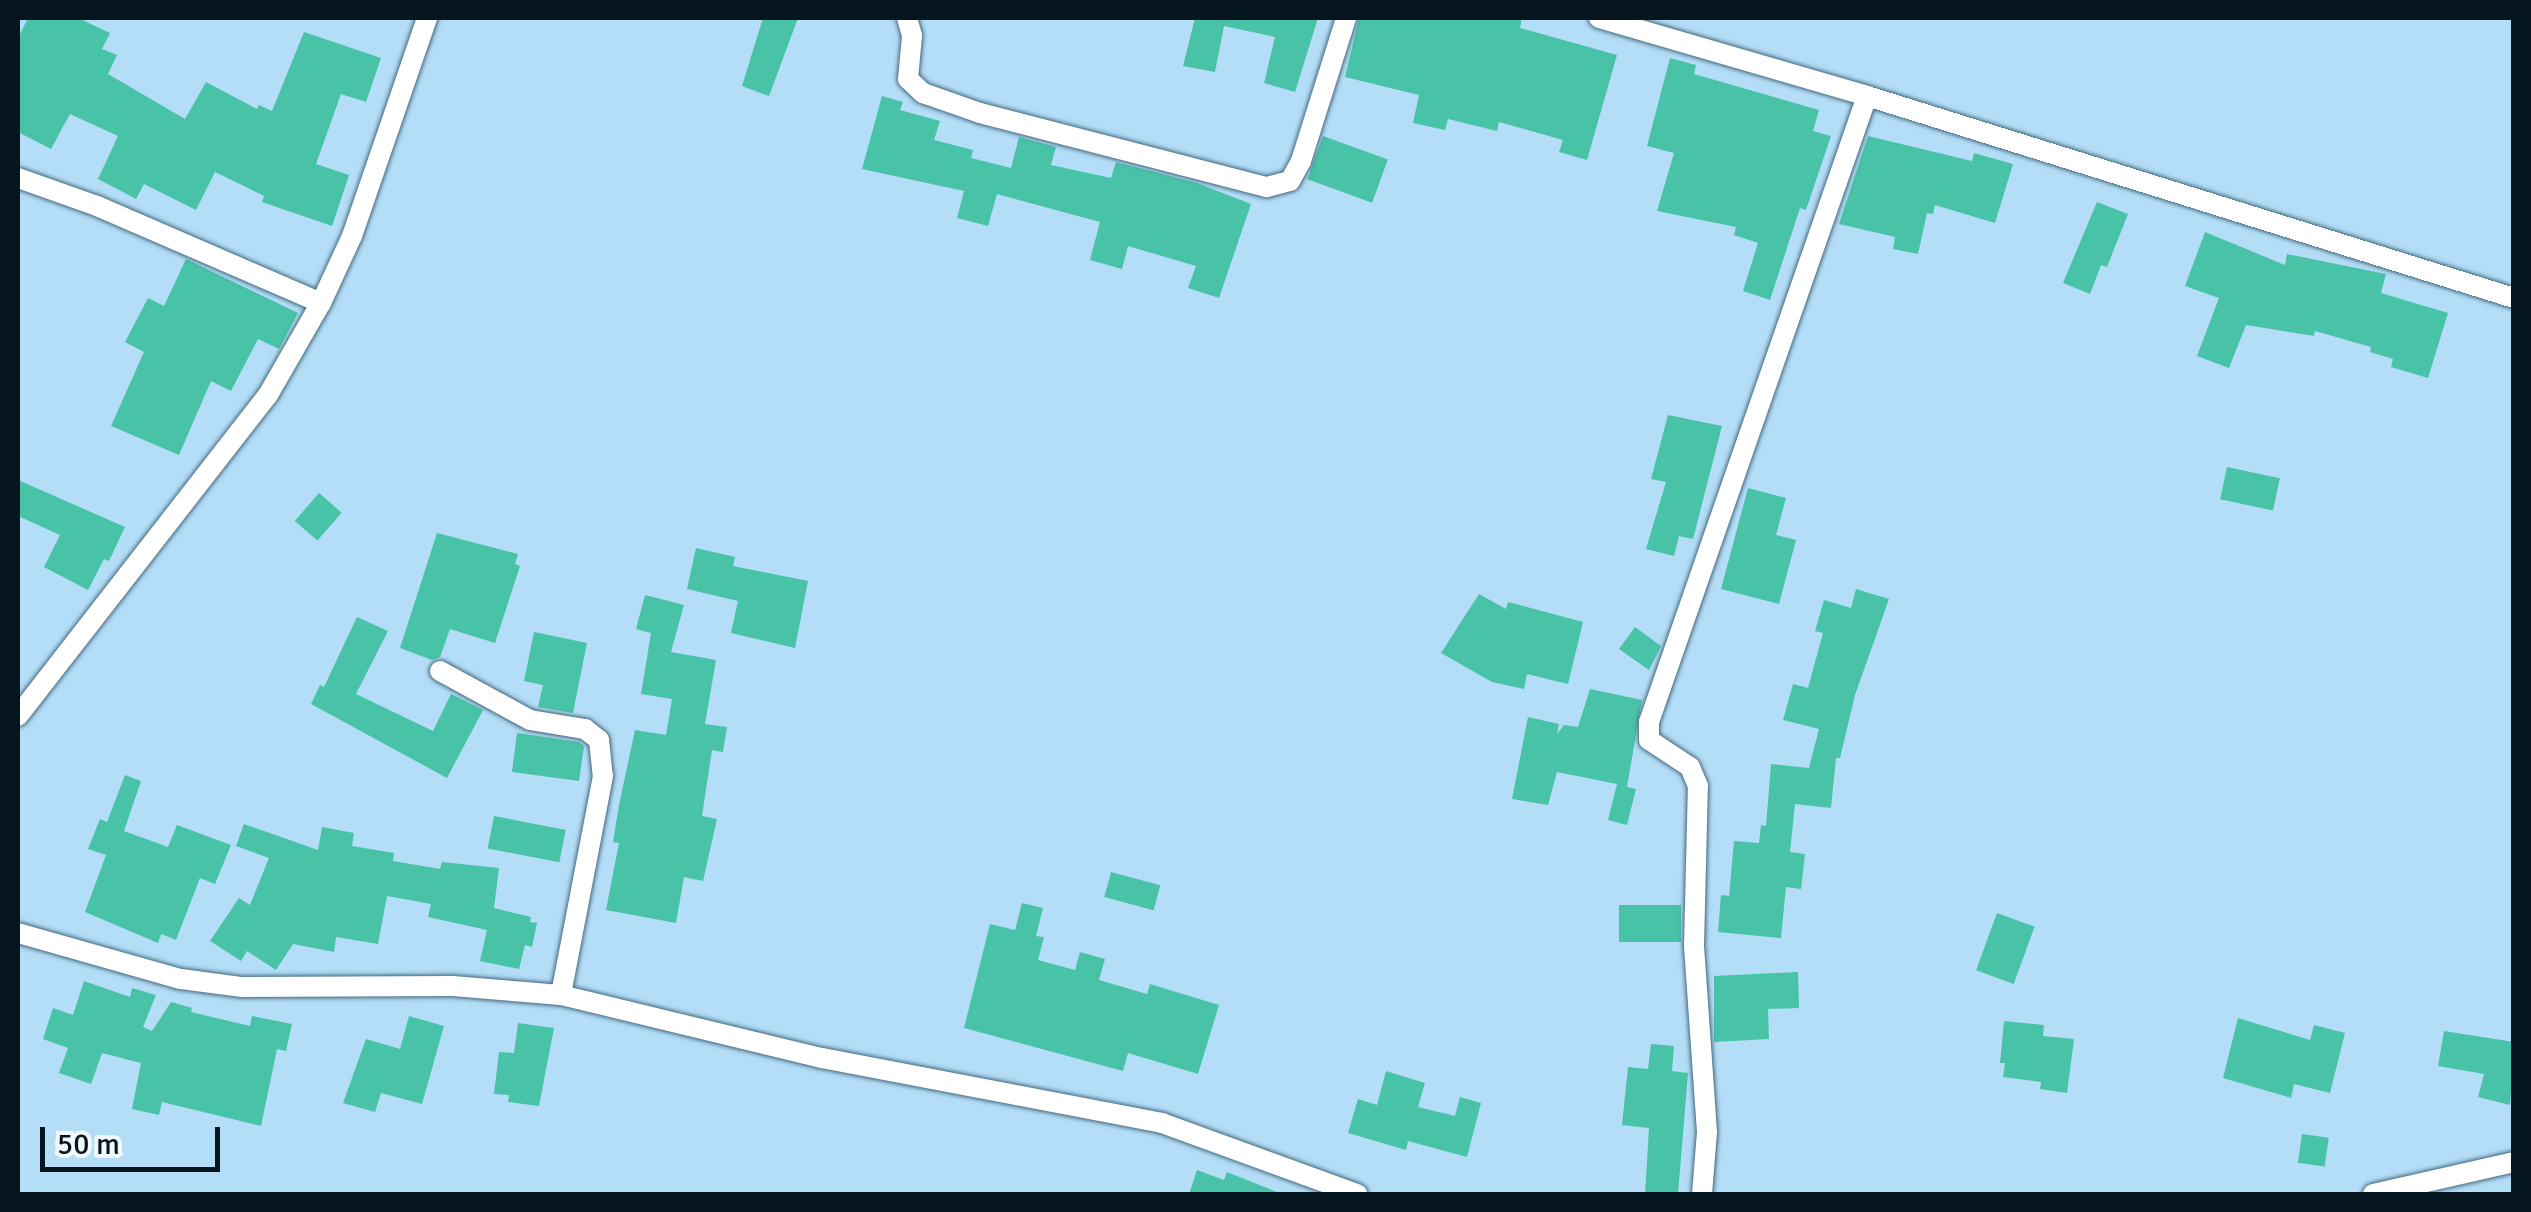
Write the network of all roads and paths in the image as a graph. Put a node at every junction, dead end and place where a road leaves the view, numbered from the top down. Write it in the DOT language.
graph roads {
  1 [pos="427,18"];
  2 [pos="907,18"];
  3 [pos="1346,18"];
  4 [pos="1599,18"];
  5 [pos="1867,96"];
  6 [pos="18,178"];
  7 [pos="2514,298"];
  8 [pos="321,302"];
  9 [pos="440,671"];
  10 [pos="18,716"];
  11 [pos="18,933"];
  12 [pos="561,995"];
  13 [pos="2514,1162"];
  14 [pos="1357,1194"];
  15 [pos="1702,1194"];
  16 [pos="2373,1194"];
  1 -- 8 [label="street"];
  2 -- 3 [label="street"];
  4 -- 5 [label="street"];
  5 -- 7 [label="street"];
  5 -- 15 [label="street"];
  6 -- 8 [label="street"];
  8 -- 10 [label="street"];
  9 -- 12 [label="street"];
  11 -- 12 [label="street"];
  12 -- 14 [label="street"];
  13 -- 16 [label="street"];
}
